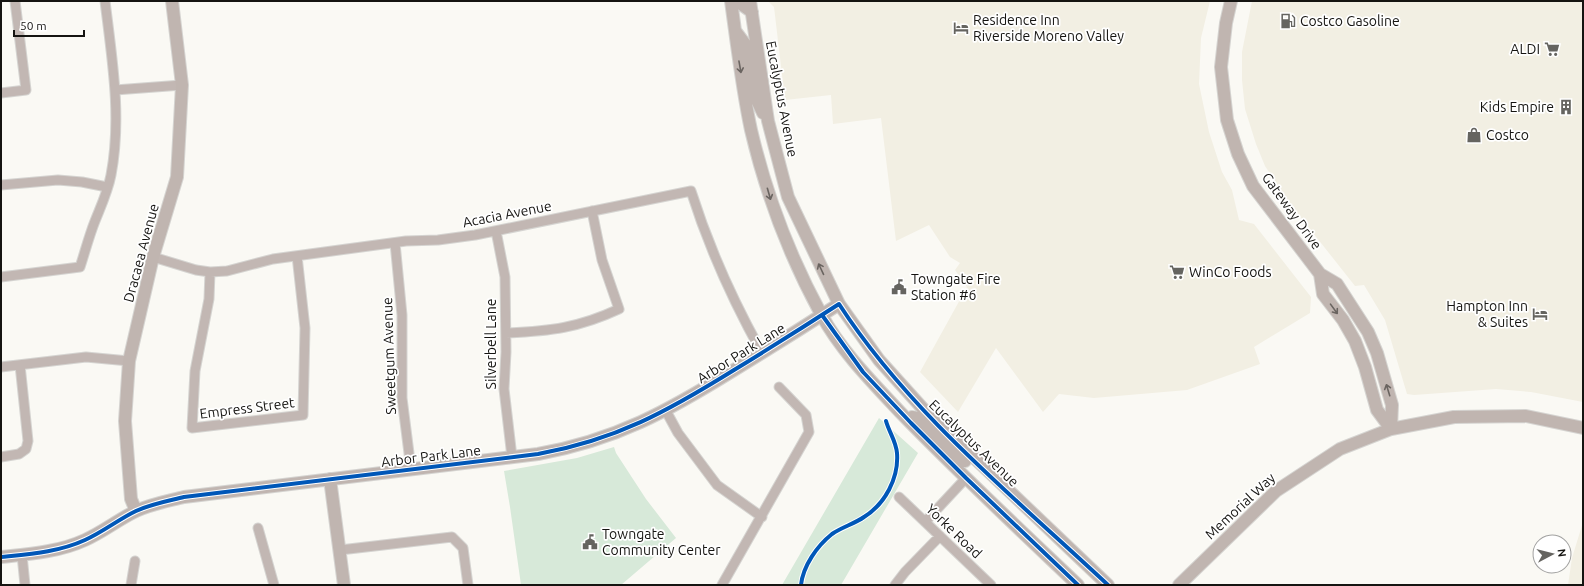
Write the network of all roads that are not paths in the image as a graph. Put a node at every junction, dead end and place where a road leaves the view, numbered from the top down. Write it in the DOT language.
graph roads {
  1 [pos="15,1"];
  2 [pos="105,1"];
  3 [pos="172,1"];
  4 [pos="731,1"];
  5 [pos="741,1"];
  6 [pos="1232,1"];
  7 [pos="751,7"];
  8 [pos="735,29"];
  9 [pos="182,85"];
  10 [pos="115,90"];
  11 [pos="1,93"];
  12 [pos="768,121"];
  13 [pos="1,185"];
  14 [pos="107,187"];
  15 [pos="592,211"];
  16 [pos="496,231"];
  17 [pos="395,242"];
  18 [pos="297,256"];
  19 [pos="153,257"];
  20 [pos="210,272"];
  21 [pos="1,277"];
  22 [pos="839,304"];
  23 [pos="822,316"];
  24 [pos="506,333"];
  25 [pos="762,353"];
  26 [pos="129,361"];
  27 [pos="20,364"];
  28 [pos="1,367"];
  29 [pos="780,387"];
  30 [pos="666,411"];
  31 [pos="903,415"];
  32 [pos="1583,428"];
  33 [pos="1391,429"];
  34 [pos="1,457"];
  35 [pos="512,457"];
  36 [pos="411,469"];
  37 [pos="984,469"];
  38 [pos="966,478"];
  39 [pos="330,479"];
  40 [pos="899,497"];
  41 [pos="1019,502"];
  42 [pos="136,511"];
  43 [pos="762,517"];
  44 [pos="925,522"];
  45 [pos="258,528"];
  46 [pos="940,536"];
  47 [pos="340,550"];
  48 [pos="22,555"];
  49 [pos="1,557"];
  50 [pos="135,561"];
  51 [pos="25,585"];
  52 [pos="131,585"];
  53 [pos="274,585"];
  54 [pos="344,585"];
  55 [pos="468,585"];
  56 [pos="722,585"];
  57 [pos="895,585"];
  58 [pos="991,585"];
  59 [pos="1078,585"];
  60 [pos="1108,585"];
  61 [pos="1179,585"];
  1 -- 11 [label="street"];
  2 -- 10 [label="street"];
  3 -- 9 [label="street, Dracaea Avenue"];
  4 -- 8 [label="street"];
  5 -- 7 [label="street"];
  6 -- 33 [label="street, Gateway Drive"];
  7 -- 12 [label="street, Eucalyptus Avenue"];
  8 -- 12 [label="street"];
  8 -- 23 [label="street, one-way"];
  9 -- 10 [label="street"];
  9 -- 19 [label="street, Dracaea Avenue"];
  10 -- 14 [label="street"];
  22 -- 12 [label="street, Eucalyptus Avenue, one-way"];
  13 -- 14 [label="street"];
  14 -- 21 [label="street"];
  15 -- 16 [label="street, Acacia Avenue"];
  15 -- 24 [label="street"];
  15 -- 25 [label="street, Acacia Avenue"];
  16 -- 17 [label="street, Acacia Avenue"];
  16 -- 24 [label="street, Silverbell Lane"];
  17 -- 18 [label="street, Acacia Avenue"];
  17 -- 36 [label="street, Sweetgum Avenue"];
  18 -- 20 [label="street, Acacia Avenue"];
  18 -- 20 [label="street, Empress Street"];
  19 -- 20 [label="street, Acacia Avenue"];
  19 -- 26 [label="street, Dracaea Avenue"];
  22 -- 23 [label="street, Arbor Park Lane"];
  22 -- 37 [label="street, Eucalyptus Avenue"];
  23 -- 25 [label="street, Arbor Park Lane"];
  23 -- 31 [label="street"];
  24 -- 35 [label="street, Silverbell Lane"];
  25 -- 30 [label="street, Arbor Park Lane"];
  26 -- 27 [label="street"];
  26 -- 42 [label="street, Dracaea Avenue"];
  27 -- 28 [label="street"];
  27 -- 34 [label="street"];
  29 -- 43 [label="street"];
  30 -- 35 [label="street, Arbor Park Lane"];
  30 -- 43 [label="street"];
  31 -- 37 [label="street"];
  31 -- 38 [label="street"];
  32 -- 33 [label="street, Memorial Way"];
  33 -- 61 [label="street, Memorial Way"];
  35 -- 36 [label="street, Arbor Park Lane"];
  36 -- 39 [label="street, Arbor Park Lane"];
  37 -- 41 [label="street, Eucalyptus Avenue"];
  38 -- 41 [label="street"];
  38 -- 44 [label="street"];
  38 -- 59 [label="street"];
  39 -- 42 [label="street, Arbor Park Lane"];
  39 -- 47 [label="street"];
  40 -- 44 [label="street, Yorke Road"];
  41 -- 60 [label="street, Eucalyptus Avenue"];
  42 -- 48 [label="street, Arbor Park Lane"];
  43 -- 56 [label="street"];
  44 -- 46 [label="street, Yorke Road"];
  45 -- 53 [label="street"];
  46 -- 57 [label="street"];
  46 -- 58 [label="street, Yorke Road"];
  47 -- 54 [label="street"];
  47 -- 55 [label="street"];
  48 -- 49 [label="street, Arbor Park Lane"];
  48 -- 51 [label="street"];
  50 -- 52 [label="street"];
}
